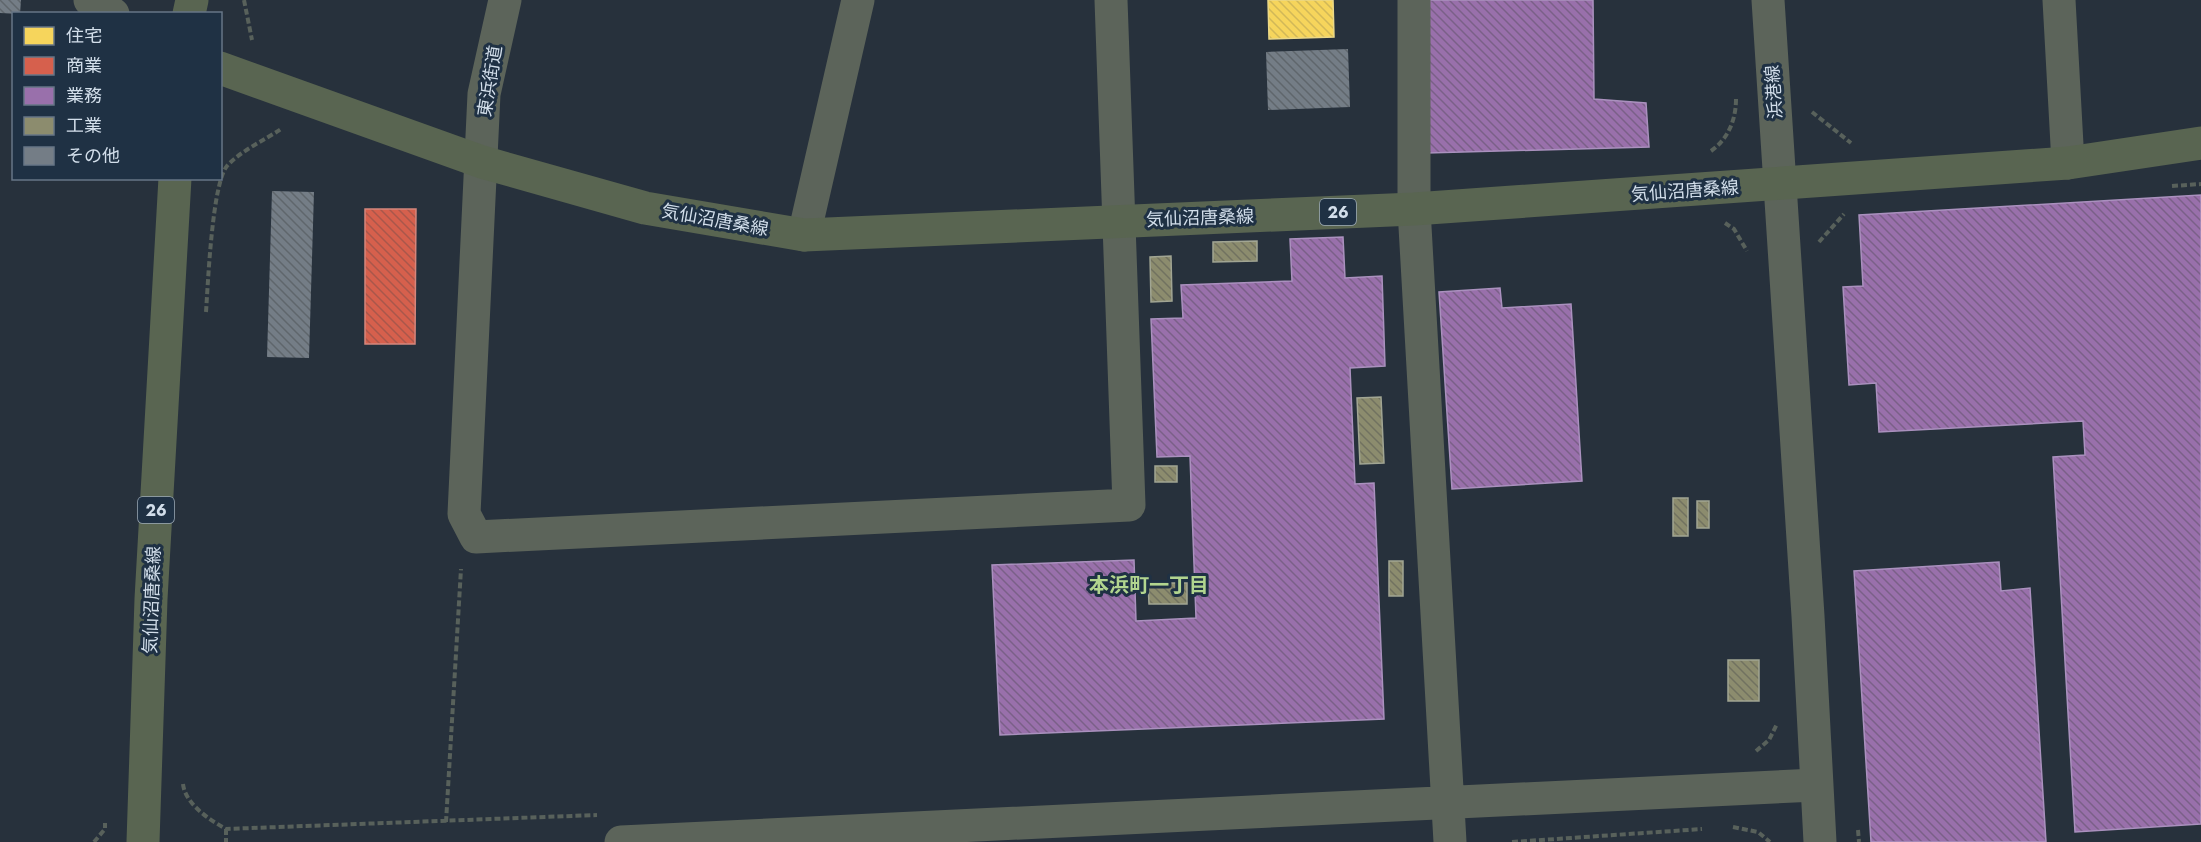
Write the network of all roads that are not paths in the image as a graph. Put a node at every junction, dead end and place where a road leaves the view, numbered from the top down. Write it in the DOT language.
graph roads {
  1 [pos="90,0"];
  2 [pos="505,0"];
  3 [pos="858,0"];
  4 [pos="1111,0"];
  5 [pos="1414,0"];
  6 [pos="1768,0"];
  7 [pos="2059,0"];
  8 [pos="110,12"];
  9 [pos="222,69"];
  10 [pos="2201,143"];
  11 [pos="482,162"];
  12 [pos="2068,163"];
  13 [pos="175,180"];
  14 [pos="1780,185"];
  15 [pos="1414,209"];
  16 [pos="1119,221"];
  17 [pos="804,235"];
  18 [pos="1816,784"];
  19 [pos="1448,802"];
  20 [pos="143,842"];
  21 [pos="621,842"];
  22 [pos="1450,842"];
  23 [pos="1820,842"];
  1 -- 8 [label="street"];
  2 -- 11 [label="street, 東浜街道"];
  3 -- 17 [label="street"];
  4 -- 16 [label="street"];
  5 -- 15 [label="street"];
  6 -- 14 [label="street, 浜港線"];
  7 -- 12 [label="street"];
  9 -- 11 [label="main road, 気仙沼唐桑線 / 26"];
  10 -- 12 [label="main road, 気仙沼唐桑線 / 26"];
  11 -- 16 [label="street, 東浜街道"];
  11 -- 17 [label="main road, 気仙沼唐桑線 / 26"];
  12 -- 14 [label="main road, 気仙沼唐桑線 / 26"];
  13 -- 20 [label="main road, 気仙沼唐桑線 / 26"];
  14 -- 15 [label="main road, 気仙沼唐桑線 / 26"];
  14 -- 18 [label="street, 浜港線"];
  15 -- 16 [label="main road, 気仙沼唐桑線 / 26"];
  15 -- 19 [label="street"];
  16 -- 17 [label="main road, 気仙沼唐桑線 / 26"];
  18 -- 19 [label="street"];
  18 -- 23 [label="street, 浜港線"];
  19 -- 21 [label="street"];
  19 -- 22 [label="street"];
}
